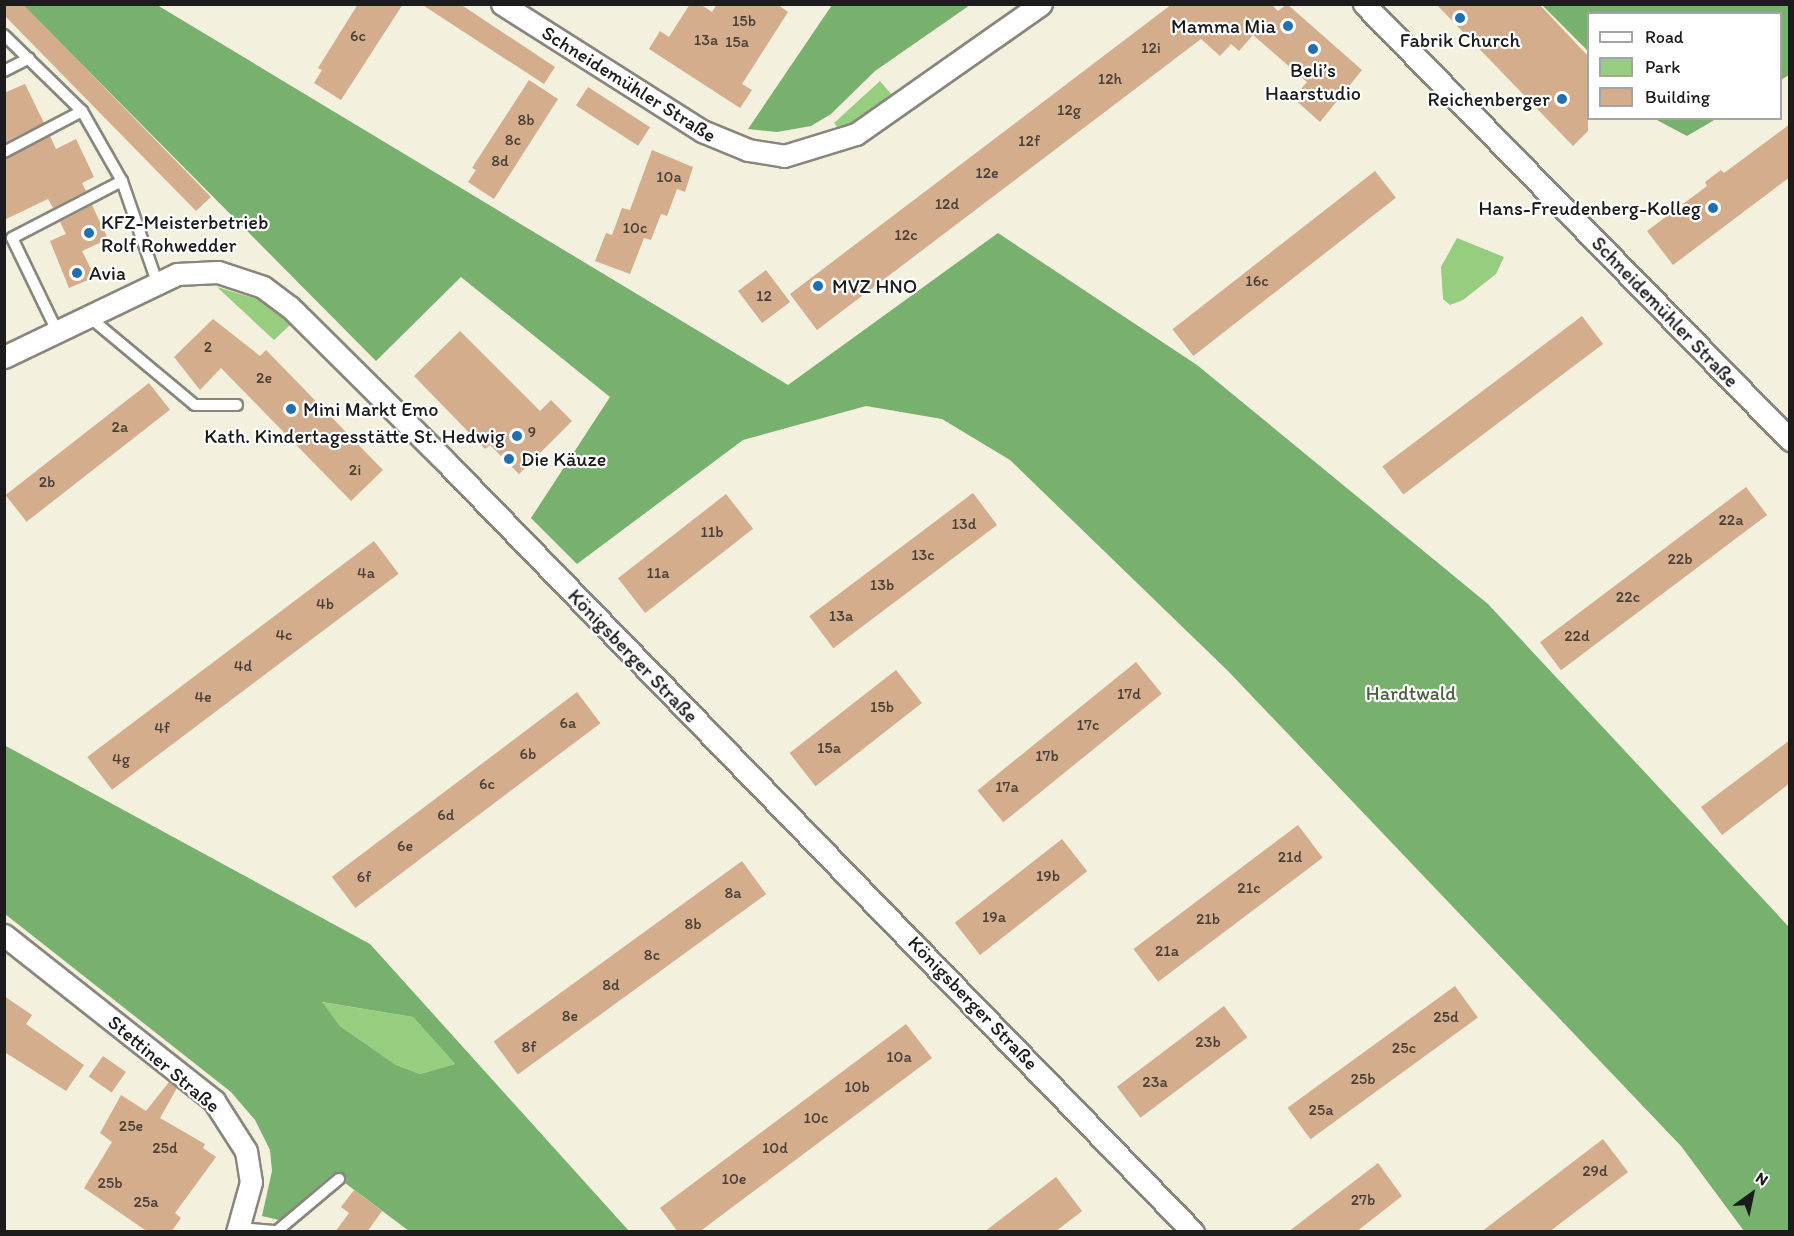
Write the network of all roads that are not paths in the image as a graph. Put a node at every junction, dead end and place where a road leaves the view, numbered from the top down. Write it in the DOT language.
graph roads {
  1 [pos="502,4"];
  2 [pos="1041,4"];
  3 [pos="1364,4"];
  4 [pos="4,35"];
  5 [pos="29,58"];
  6 [pos="4,71"];
  7 [pos="82,111"];
  8 [pos="4,152"];
  9 [pos="122,181"];
  10 [pos="157,282"];
  11 [pos="87,316"];
  12 [pos="57,331"];
  13 [pos="4,357"];
  14 [pos="237,405"];
  15 [pos="1790,440"];
  16 [pos="4,935"];
  17 [pos="339,1179"];
  18 [pos="238,1230"];
  19 [pos="1193,1232"];
  1 -- 2 [label="street, Schneidemühler Straße"];
  3 -- 15 [label="street, Schneidemühler Straße"];
  4 -- 5 [label="lane"];
  5 -- 6 [label="lane"];
  5 -- 7 [label="lane"];
  7 -- 8 [label="lane"];
  7 -- 9 [label="lane"];
  9 -- 10 [label="lane"];
  9 -- 12 [label="lane"];
  10 -- 11 [label="street, Königsberger Straße"];
  10 -- 19 [label="street, Königsberger Straße"];
  11 -- 12 [label="street, Königsberger Straße"];
  11 -- 14 [label="lane"];
  12 -- 13 [label="street, Königsberger Straße"];
  16 -- 18 [label="street, Stettiner Straße"];
  17 -- 18 [label="lane"];
}
